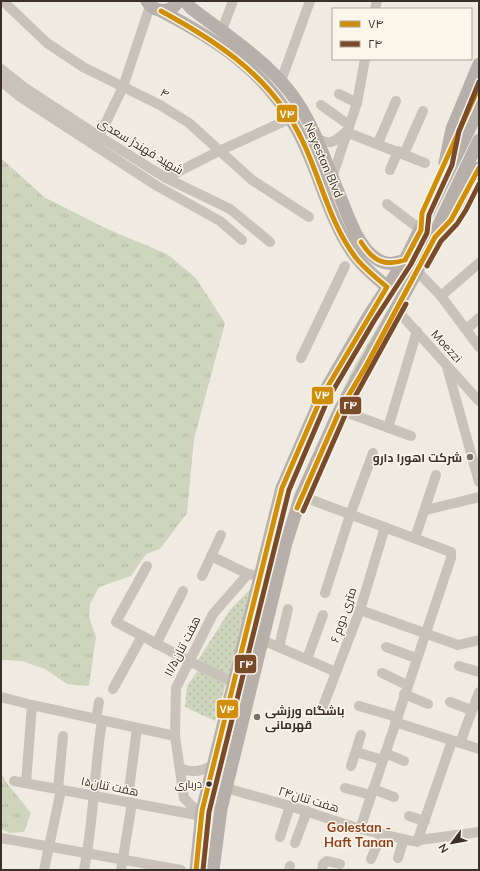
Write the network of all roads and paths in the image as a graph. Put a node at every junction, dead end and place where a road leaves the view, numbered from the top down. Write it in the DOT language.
graph roads {
  1 [pos="178,1"];
  2 [pos="185,1"];
  3 [pos="233,1"];
  4 [pos="310,1"];
  5 [pos="6,5"];
  6 [pos="150,5"];
  7 [pos="222,30"];
  8 [pos="365,60"];
  9 [pos="479,64"];
  10 [pos="1,69"];
  11 [pos="1,81"];
  12 [pos="281,81"];
  13 [pos="123,87"];
  14 [pos="479,87"];
  15 [pos="339,94"];
  16 [pos="396,101"];
  17 [pos="357,103"];
  18 [pos="321,105"];
  19 [pos="479,109"];
  20 [pos="423,111"];
  21 [pos="285,121"];
  22 [pos="347,128"];
  23 [pos="315,137"];
  24 [pos="479,140"];
  25 [pos="97,142"];
  26 [pos="378,143"];
  27 [pos="219,151"];
  28 [pos="401,153"];
  29 [pos="425,163"];
  30 [pos="445,163"];
  31 [pos="390,170"];
  32 [pos="478,175"];
  33 [pos="166,178"];
  34 [pos="332,178"];
  35 [pos="387,204"];
  36 [pos="309,217"];
  37 [pos="421,230"];
  38 [pos="435,237"];
  39 [pos="242,240"];
  40 [pos="270,242"];
  41 [pos="405,260"];
  42 [pos="383,262"];
  43 [pos="479,264"];
  44 [pos="345,266"];
  45 [pos="417,271"];
  46 [pos="373,274"];
  47 [pos="387,287"];
  48 [pos="440,296"];
  49 [pos="396,309"];
  50 [pos="479,318"];
  51 [pos="467,329"];
  52 [pos="417,331"];
  53 [pos="479,346"];
  54 [pos="301,358"];
  55 [pos="446,364"];
  56 [pos="479,401"];
  57 [pos="340,410"];
  58 [pos="388,428"];
  59 [pos="411,436"];
  60 [pos="373,453"];
  61 [pos="436,475"];
  62 [pos="479,482"];
  63 [pos="301,496"];
  64 [pos="479,498"];
  65 [pos="426,510"];
  66 [pos="350,515"];
  67 [pos="385,527"];
  68 [pos="221,535"];
  69 [pos="416,538"];
  70 [pos="211,556"];
  71 [pos="147,566"];
  72 [pos="255,575"];
  73 [pos="202,576"];
  74 [pos="183,591"];
  75 [pos="325,593"];
  76 [pos="288,609"];
  77 [pos="360,610"];
  78 [pos="323,615"];
  79 [pos="425,634"];
  80 [pos="142,636"];
  81 [pos="262,640"];
  82 [pos="479,640"];
  83 [pos="156,644"];
  84 [pos="279,647"];
  85 [pos="386,647"];
  86 [pos="416,658"];
  87 [pos="307,659"];
  88 [pos="189,662"];
  89 [pos="459,666"];
  90 [pos="336,672"];
  91 [pos="479,672"];
  92 [pos="382,674"];
  93 [pos="233,682"];
  94 [pos="113,689"];
  95 [pos="406,690"];
  96 [pos="479,692"];
  97 [pos="1,696"];
  98 [pos="99,702"];
  99 [pos="450,702"];
  100 [pos="428,704"];
  101 [pos="32,705"];
  102 [pos="359,706"];
  103 [pos="322,709"];
  104 [pos="471,710"];
  105 [pos="99,720"];
  106 [pos="396,720"];
  107 [pos="137,728"];
  108 [pos="220,734"];
  109 [pos="361,735"];
  110 [pos="62,736"];
  111 [pos="175,736"];
  112 [pos="238,737"];
  113 [pos="456,742"];
  114 [pos="479,749"];
  115 [pos="356,752"];
  116 [pos="384,757"];
  117 [pos="404,761"];
  118 [pos="213,766"];
  119 [pos="351,766"];
  120 [pos="180,768"];
  121 [pos="14,781"];
  122 [pos="26,783"];
  123 [pos="226,788"];
  124 [pos="345,788"];
  125 [pos="59,790"];
  126 [pos="129,790"];
  127 [pos="372,792"];
  128 [pos="95,796"];
  129 [pos="394,797"];
  130 [pos="132,803"];
  131 [pos="290,806"];
  132 [pos="307,811"];
  133 [pos="202,816"];
  134 [pos="409,816"];
  135 [pos="425,821"];
  136 [pos="360,829"];
  137 [pos="479,832"];
  138 [pos="382,834"];
  139 [pos="280,837"];
  140 [pos="1,838"];
  141 [pos="404,840"];
  142 [pos="417,842"];
  143 [pos="295,843"];
  144 [pos="48,846"];
  145 [pos="87,852"];
  146 [pos="398,858"];
  147 [pos="124,859"];
  148 [pos="371,859"];
  149 [pos="340,864"];
  150 [pos="154,868"];
  151 [pos="44,870"];
  152 [pos="84,870"];
  153 [pos="121,870"];
  154 [pos="181,870"];
  155 [pos="196,870"];
  156 [pos="213,870"];
  157 [pos="322,870"];
  1 -- 6 [label="main road"];
  2 -- 7 [label="main road, Neyestan Blvd"];
  3 -- 7 [label="street"];
  4 -- 12 [label="street"];
  5 -- 13 [label="street, ۴"];
  6 -- 13 [label="street"];
  6 -- 46 [label="main road, Neyestan Blvd"];
  7 -- 12 [label="main road, Neyestan Blvd"];
  8 -- 17 [label="street"];
  9 -- 30 [label="main road"];
  10 -- 25 [label="street, شهید فهندژ سعدی"];
  11 -- 25 [label="street, شهید فهندژ سعدی"];
  12 -- 23 [label="main road, Neyestan Blvd"];
  13 -- 25 [label="street"];
  13 -- 27 [label="street, ۴"];
  14 -- 30 [label="main road"];
  15 -- 17 [label="street"];
  16 -- 26 [label="street"];
  17 -- 22 [label="street"];
  18 -- 22 [label="street"];
  19 -- 37 [label="main road"];
  20 -- 28 [label="street"];
  21 -- 27 [label="street"];
  22 -- 23 [label="street"];
  22 -- 26 [label="street"];
  22 -- 34 [label="street"];
  23 -- 34 [label="main road, Neyestan Blvd"];
  24 -- 38 [label="main road"];
  25 -- 33 [label="street, شهید فهندژ سعدی"];
  25 -- 39 [label="street, شهید فهندژ سعدی"];
  26 -- 28 [label="street"];
  27 -- 33 [label="street"];
  27 -- 36 [label="street, ۴"];
  28 -- 29 [label="street"];
  28 -- 31 [label="street"];
  30 -- 37 [label="main road"];
  32 -- 38 [label="main road"];
  33 -- 40 [label="street, شهید فهندژ سعدی"];
  34 -- 42 [label="main road, Neyestan Blvd"];
  35 -- 37 [label="street"];
  37 -- 41 [label="main road"];
  38 -- 45 [label="main road"];
  41 -- 42 [label="main road"];
  41 -- 47 [label="main road"];
  42 -- 46 [label="main road"];
  43 -- 48 [label="street"];
  44 -- 54 [label="street"];
  45 -- 48 [label="street"];
  45 -- 49 [label="main road"];
  46 -- 47 [label="main road, Neyestan Blvd"];
  47 -- 72 [label="main road"];
  48 -- 51 [label="street"];
  49 -- 52 [label="street, Moezzi"];
  49 -- 57 [label="main road"];
  50 -- 51 [label="street"];
  51 -- 53 [label="street"];
  52 -- 55 [label="street, Moezzi"];
  52 -- 58 [label="street"];
  55 -- 56 [label="street, Moezzi"];
  55 -- 62 [label="street"];
  57 -- 58 [label="street"];
  57 -- 63 [label="main road"];
  58 -- 59 [label="street"];
  60 -- 66 [label="street"];
  61 -- 65 [label="street"];
  63 -- 66 [label="street"];
  63 -- 81 [label="main road"];
  64 -- 65 [label="street"];
  65 -- 69 [label="street"];
  66 -- 67 [label="street"];
  66 -- 75 [label="street"];
  67 -- 69 [label="street"];
  67 -- 77 [label="street, ۶ متری دوم"];
  68 -- 70 [label="street"];
  69 -- 79 [label="street"];
  70 -- 72 [label="street"];
  70 -- 73 [label="street"];
  71 -- 80 [label="street"];
  72 -- 88 [label="street, ۱۱/۵هفت تنان"];
  72 -- 93 [label="main road"];
  74 -- 83 [label="street"];
  76 -- 84 [label="street"];
  77 -- 79 [label="street"];
  77 -- 90 [label="street, ۶ متری دوم"];
  78 -- 87 [label="street"];
  79 -- 82 [label="street"];
  79 -- 86 [label="street"];
  80 -- 83 [label="street"];
  80 -- 94 [label="street"];
  81 -- 84 [label="street"];
  81 -- 112 [label="main road"];
  83 -- 88 [label="street"];
  84 -- 87 [label="street"];
  85 -- 86 [label="street"];
  86 -- 95 [label="street"];
  87 -- 90 [label="street"];
  88 -- 93 [label="street"];
  88 -- 111 [label="street, ۱۱/۵هفت تنان"];
  89 -- 91 [label="street"];
  90 -- 103 [label="street, ۶ متری دوم"];
  92 -- 95 [label="street"];
  93 -- 108 [label="main road"];
  95 -- 100 [label="street"];
  95 -- 106 [label="street"];
  96 -- 104 [label="street"];
  97 -- 101 [label="street"];
  98 -- 105 [label="street"];
  99 -- 104 [label="street"];
  101 -- 105 [label="street"];
  101 -- 122 [label="street"];
  102 -- 106 [label="street"];
  104 -- 113 [label="street"];
  105 -- 107 [label="street"];
  105 -- 128 [label="street"];
  106 -- 113 [label="street"];
  106 -- 116 [label="street"];
  107 -- 111 [label="street"];
  107 -- 126 [label="street"];
  108 -- 112 [label="main road"];
  108 -- 118 [label="main road"];
  109 -- 115 [label="street"];
  110 -- 125 [label="street"];
  111 -- 120 [label="street, ۱۱/۵هفت تنان"];
  112 -- 123 [label="main road"];
  113 -- 114 [label="street"];
  113 -- 135 [label="street"];
  115 -- 116 [label="street"];
  115 -- 119 [label="street"];
  116 -- 117 [label="street"];
  116 -- 127 [label="street"];
  118 -- 120 [label="street"];
  118 -- 133 [label="main road"];
  120 -- 133 [label="street, ۱۱/۵هفت تنان"];
  121 -- 122 [label="street, هفت تنان۱۵"];
  122 -- 125 [label="street, هفت تنان۱۵"];
  123 -- 131 [label="street, هفت تنان۲۴"];
  123 -- 156 [label="main road"];
  124 -- 127 [label="street"];
  125 -- 128 [label="street, هفت تنان۱۵"];
  125 -- 144 [label="street"];
  127 -- 129 [label="street"];
  127 -- 136 [label="street"];
  128 -- 130 [label="street, هفت تنان۱۵"];
  128 -- 145 [label="street"];
  130 -- 133 [label="street, هفت تنان۱۵"];
  130 -- 147 [label="street"];
  131 -- 132 [label="street, هفت تنان۲۴"];
  131 -- 139 [label="street"];
  132 -- 136 [label="street, هفت تنان۲۴"];
  132 -- 143 [label="street"];
  133 -- 155 [label="main road"];
  134 -- 135 [label="street"];
  135 -- 142 [label="street"];
  136 -- 138 [label="street, هفت تنان۲۴"];
  137 -- 142 [label="street, هفت تنان۲۴"];
  138 -- 141 [label="street, هفت تنان۲۴"];
  138 -- 148 [label="street"];
  140 -- 144 [label="street"];
  141 -- 142 [label="street, هفت تنان۲۴"];
  141 -- 146 [label="street"];
  144 -- 145 [label="street"];
  144 -- 151 [label="street"];
  145 -- 147 [label="street"];
  145 -- 152 [label="street"];
  147 -- 150 [label="street"];
  147 -- 153 [label="street"];
  149 -- 157 [label="street"];
  150 -- 154 [label="street"];
}
